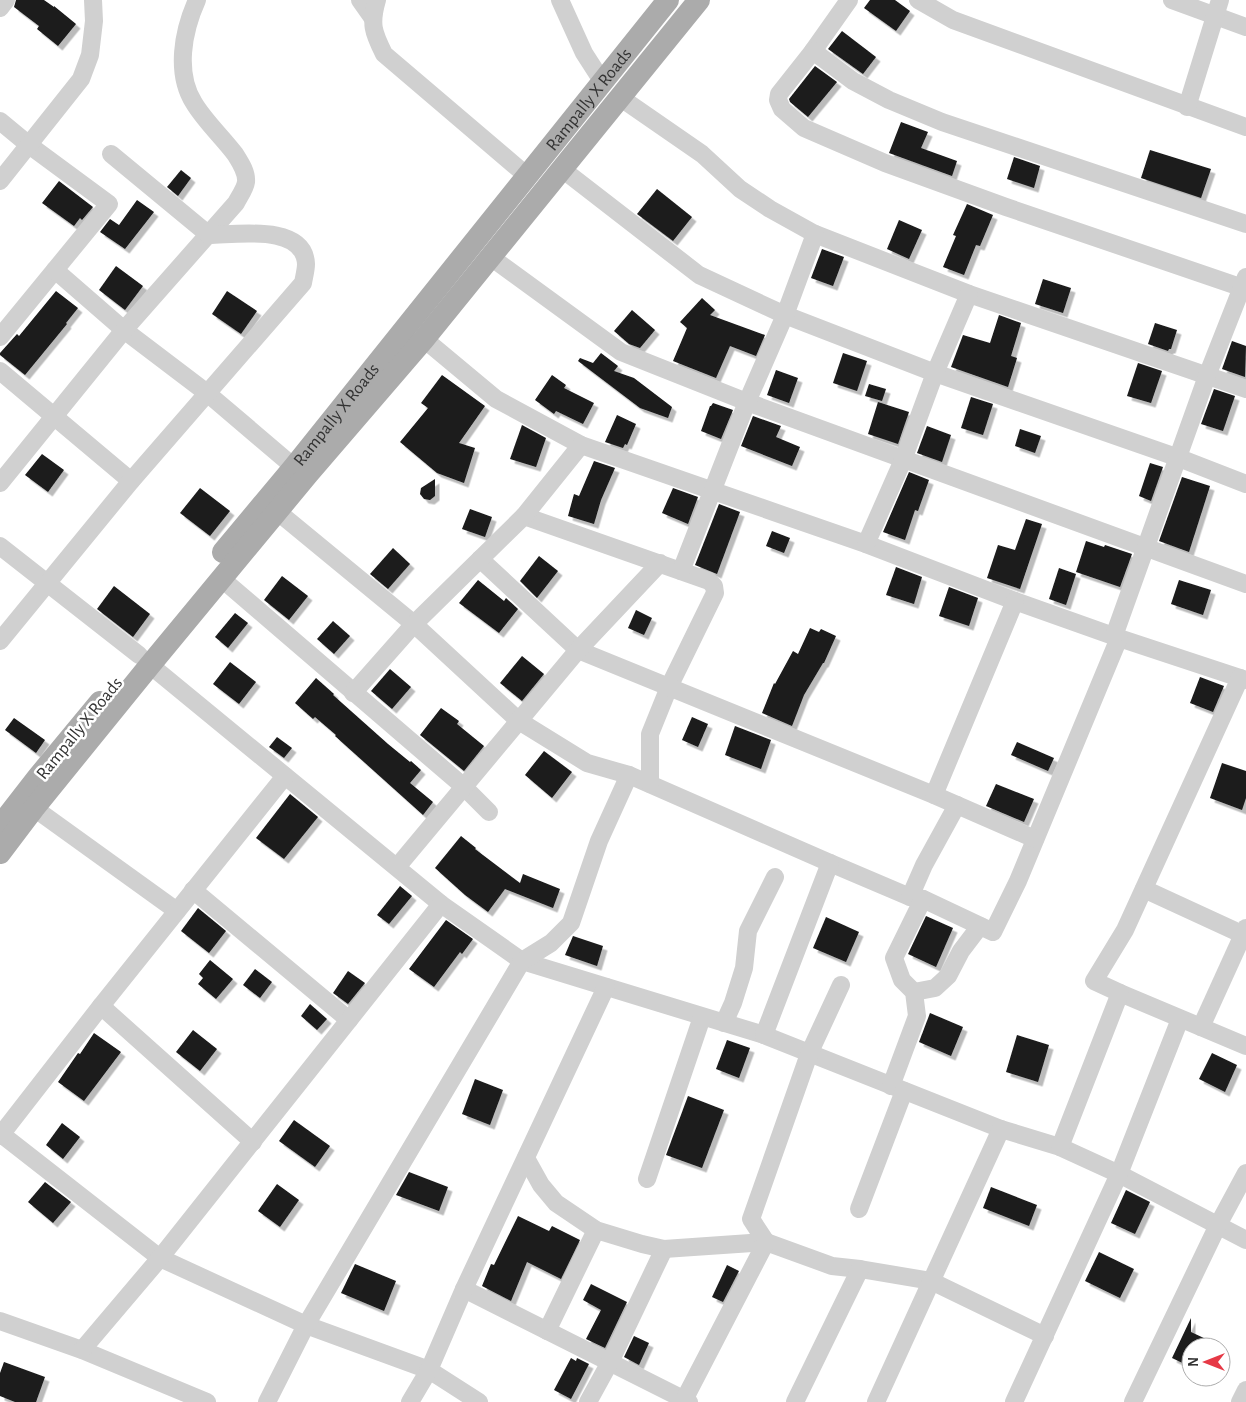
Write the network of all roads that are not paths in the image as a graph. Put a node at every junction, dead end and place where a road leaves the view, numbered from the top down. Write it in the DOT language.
graph roads {
  1 [pos="6,0"];
  2 [pos="93,0"];
  3 [pos="197,0"];
  4 [pos="360,0"];
  5 [pos="377,0"];
  6 [pos="560,0"];
  7 [pos="700,0"];
  8 [pos="849,0"];
  9 [pos="918,0"];
  10 [pos="1172,0"];
  11 [pos="1220,0"];
  12 [pos="664,2"];
  13 [pos="0,8"];
  14 [pos="372,17"];
  15 [pos="1214,17"];
  16 [pos="1246,27"];
  17 [pos="813,51"];
  18 [pos="602,82"];
  19 [pos="621,98"];
  20 [pos="1187,106"];
  21 [pos="0,121"];
  22 [pos="1246,127"];
  23 [pos="29,145"];
  24 [pos="111,154"];
  25 [pos="562,169"];
  26 [pos="526,175"];
  27 [pos="0,181"];
  28 [pos="506,201"];
  29 [pos="523,218"];
  30 [pos="1246,224"];
  31 [pos="815,234"];
  32 [pos="209,235"];
  33 [pos="492,258"];
  34 [pos="55,270"];
  35 [pos="1245,285"];
  36 [pos="969,294"];
  37 [pos="785,315"];
  38 [pos="124,330"];
  39 [pos="0,337"];
  40 [pos="424,339"];
  41 [pos="0,371"];
  42 [pos="935,373"];
  43 [pos="1206,376"];
  44 [pos="1246,389"];
  45 [pos="207,393"];
  46 [pos="747,402"];
  47 [pos="54,417"];
  48 [pos="581,445"];
  49 [pos="1179,458"];
  50 [pos="903,460"];
  51 [pos="294,467"];
  52 [pos="131,481"];
  53 [pos="0,482"];
  54 [pos="1246,484"];
  55 [pos="712,489"];
  56 [pos="278,512"];
  57 [pos="524,516"];
  58 [pos="866,544"];
  59 [pos="0,546"];
  60 [pos="1146,547"];
  61 [pos="480,559"];
  62 [pos="660,563"];
  63 [pos="681,571"];
  64 [pos="222,579"];
  65 [pos="47,583"];
  66 [pos="1246,584"];
  67 [pos="1015,601"];
  68 [pos="414,624"];
  69 [pos="1117,637"];
  70 [pos="0,641"];
  71 [pos="578,650"];
  72 [pos="144,660"];
  73 [pos="1243,679"];
  74 [pos="669,687"];
  75 [pos="353,693"];
  76 [pos="519,721"];
  77 [pos="629,775"];
  78 [pos="285,776"];
  79 [pos="650,784"];
  80 [pos="463,786"];
  81 [pos="934,795"];
  82 [pos="957,805"];
  83 [pos="34,808"];
  84 [pos="489,812"];
  85 [pos="0,826"];
  86 [pos="1035,839"];
  87 [pos="0,853"];
  88 [pos="830,863"];
  89 [pos="397,867"];
  90 [pos="775,877"];
  91 [pos="1144,888"];
  92 [pos="193,890"];
  93 [pos="916,898"];
  94 [pos="441,904"];
  95 [pos="177,911"];
  96 [pos="980,926"];
  97 [pos="1245,933"];
  98 [pos="522,961"];
  99 [pos="841,985"];
  100 [pos="606,987"];
  101 [pos="914,992"];
  102 [pos="1120,993"];
  103 [pos="101,1006"];
  104 [pos="702,1017"];
  105 [pos="1180,1019"];
  106 [pos="349,1020"];
  107 [pos="724,1023"];
  108 [pos="1201,1027"];
  109 [pos="764,1035"];
  110 [pos="1246,1046"];
  111 [pos="809,1054"];
  112 [pos="897,1089"];
  113 [pos="1001,1129"];
  114 [pos="0,1135"];
  115 [pos="253,1142"];
  116 [pos="1060,1147"];
  117 [pos="526,1158"];
  118 [pos="1246,1173"];
  119 [pos="1119,1174"];
  120 [pos="647,1179"];
  121 [pos="859,1209"];
  122 [pos="1218,1225"];
  123 [pos="596,1230"];
  124 [pos="1246,1240"];
  125 [pos="766,1242"];
  126 [pos="664,1249"];
  127 [pos="160,1258"];
  128 [pos="860,1269"];
  129 [pos="931,1281"];
  130 [pos="464,1289"];
  131 [pos="0,1321"];
  132 [pos="306,1325"];
  133 [pos="547,1331"];
  134 [pos="1045,1336"];
  135 [pos="82,1350"];
  136 [pos="610,1362"];
  137 [pos="429,1370"];
  138 [pos="1246,1390"];
  139 [pos="685,1401"];
  140 [pos="207,1402"];
  141 [pos="267,1402"];
  142 [pos="410,1402"];
  143 [pos="479,1402"];
  144 [pos="588,1402"];
  145 [pos="795,1402"];
  146 [pos="876,1402"];
  147 [pos="1014,1402"];
  148 [pos="1133,1402"];
  149 [pos="1240,1402"];
  1 -- 13 [label="street"];
  2 -- 23 [label="street"];
  3 -- 32 [label="street"];
  4 -- 14 [label="street"];
  5 -- 14 [label="street"];
  6 -- 18 [label="street"];
  7 -- 19 [label="main road"];
  8 -- 17 [label="street"];
  9 -- 20 [label="street"];
  10 -- 15 [label="street"];
  11 -- 15 [label="street"];
  12 -- 18 [label="main road, Rampally X Roads"];
  14 -- 26 [label="street"];
  15 -- 16 [label="street"];
  15 -- 20 [label="street"];
  17 -- 30 [label="street"];
  17 -- 35 [label="street"];
  18 -- 26 [label="main road, Rampally X Roads"];
  19 -- 25 [label="main road"];
  19 -- 31 [label="street"];
  20 -- 22 [label="street"];
  21 -- 23 [label="street"];
  23 -- 27 [label="street"];
  23 -- 34 [label="street"];
  24 -- 32 [label="street"];
  25 -- 29 [label="main road"];
  25 -- 37 [label="street"];
  26 -- 28 [label="main road, Rampally X Roads"];
  28 -- 29 [label="main road"];
  28 -- 51 [label="main road, Rampally X Roads"];
  29 -- 33 [label="main road"];
  31 -- 36 [label="street"];
  31 -- 37 [label="street"];
  32 -- 38 [label="street"];
  32 -- 45 [label="street"];
  33 -- 40 [label="main road"];
  33 -- 46 [label="street"];
  34 -- 38 [label="street"];
  34 -- 39 [label="street"];
  35 -- 43 [label="street"];
  36 -- 42 [label="street"];
  36 -- 43 [label="street"];
  37 -- 42 [label="street"];
  37 -- 46 [label="street"];
  38 -- 45 [label="street"];
  38 -- 47 [label="street"];
  40 -- 48 [label="street"];
  40 -- 56 [label="main road"];
  41 -- 47 [label="street"];
  42 -- 49 [label="street"];
  42 -- 50 [label="street"];
  43 -- 44 [label="street"];
  43 -- 49 [label="street"];
  45 -- 51 [label="street"];
  45 -- 52 [label="street"];
  46 -- 50 [label="street"];
  46 -- 55 [label="street"];
  47 -- 52 [label="street"];
  47 -- 53 [label="street"];
  48 -- 55 [label="street"];
  48 -- 57 [label="street"];
  49 -- 54 [label="street"];
  49 -- 60 [label="street"];
  50 -- 58 [label="street"];
  50 -- 60 [label="street"];
  51 -- 72 [label="main road, Rampally X Roads"];
  52 -- 65 [label="street"];
  55 -- 58 [label="street"];
  55 -- 63 [label="street"];
  56 -- 64 [label="main road"];
  56 -- 68 [label="street"];
  57 -- 61 [label="street"];
  57 -- 62 [label="street"];
  58 -- 67 [label="street"];
  59 -- 65 [label="street"];
  60 -- 66 [label="street"];
  60 -- 69 [label="street"];
  61 -- 68 [label="street"];
  61 -- 71 [label="street"];
  62 -- 63 [label="street"];
  62 -- 71 [label="street"];
  63 -- 74 [label="street"];
  64 -- 72 [label="main road"];
  64 -- 75 [label="street"];
  65 -- 70 [label="street"];
  65 -- 72 [label="street"];
  67 -- 69 [label="street"];
  67 -- 81 [label="street"];
  68 -- 75 [label="street"];
  68 -- 76 [label="street"];
  69 -- 73 [label="street"];
  69 -- 86 [label="street"];
  71 -- 74 [label="street"];
  71 -- 76 [label="street"];
  72 -- 78 [label="street"];
  72 -- 83 [label="main road"];
  72 -- 85 [label="main road, Rampally X Roads"];
  73 -- 91 [label="street"];
  74 -- 79 [label="street"];
  74 -- 81 [label="street"];
  75 -- 80 [label="street"];
  76 -- 77 [label="street"];
  76 -- 80 [label="street"];
  77 -- 79 [label="street"];
  77 -- 98 [label="street"];
  78 -- 89 [label="street"];
  78 -- 92 [label="street"];
  79 -- 88 [label="street"];
  80 -- 84 [label="street"];
  80 -- 89 [label="street"];
  81 -- 82 [label="street"];
  82 -- 86 [label="street"];
  82 -- 93 [label="street"];
  83 -- 87 [label="main road"];
  83 -- 95 [label="street"];
  86 -- 96 [label="street"];
  88 -- 93 [label="street"];
  88 -- 109 [label="street"];
  89 -- 94 [label="street"];
  90 -- 107 [label="street"];
  91 -- 97 [label="street"];
  91 -- 102 [label="street"];
  92 -- 95 [label="street"];
  92 -- 106 [label="street"];
  93 -- 96 [label="street"];
  93 -- 101 [label="street"];
  94 -- 98 [label="street"];
  94 -- 106 [label="street"];
  95 -- 103 [label="street"];
  96 -- 101 [label="street"];
  97 -- 108 [label="street"];
  98 -- 100 [label="street"];
  98 -- 132 [label="street"];
  99 -- 111 [label="street"];
  100 -- 104 [label="street"];
  100 -- 117 [label="street"];
  101 -- 112 [label="street"];
  102 -- 105 [label="street"];
  102 -- 116 [label="street"];
  103 -- 114 [label="street"];
  103 -- 115 [label="street"];
  104 -- 107 [label="street"];
  104 -- 120 [label="street"];
  105 -- 108 [label="street"];
  105 -- 119 [label="street"];
  106 -- 115 [label="street"];
  107 -- 109 [label="street"];
  108 -- 110 [label="street"];
  109 -- 111 [label="street"];
  111 -- 112 [label="street"];
  111 -- 125 [label="street"];
  112 -- 113 [label="street"];
  112 -- 121 [label="street"];
  113 -- 116 [label="street"];
  113 -- 129 [label="street"];
  114 -- 127 [label="street"];
  115 -- 127 [label="street"];
  116 -- 119 [label="street"];
  117 -- 123 [label="street"];
  117 -- 130 [label="street"];
  118 -- 122 [label="street"];
  119 -- 122 [label="street"];
  119 -- 134 [label="street"];
  122 -- 124 [label="street"];
  122 -- 148 [label="street"];
  123 -- 126 [label="street"];
  123 -- 133 [label="street"];
  125 -- 126 [label="street"];
  125 -- 128 [label="street"];
  125 -- 139 [label="street"];
  126 -- 136 [label="street"];
  127 -- 132 [label="street"];
  127 -- 135 [label="street"];
  128 -- 129 [label="street"];
  128 -- 145 [label="street"];
  129 -- 134 [label="street"];
  129 -- 146 [label="street"];
  130 -- 133 [label="street"];
  130 -- 137 [label="street"];
  131 -- 135 [label="street"];
  132 -- 137 [label="street"];
  132 -- 141 [label="street"];
  133 -- 136 [label="street"];
  134 -- 147 [label="street"];
  135 -- 140 [label="street"];
  136 -- 139 [label="street"];
  136 -- 144 [label="street"];
  137 -- 142 [label="street"];
  137 -- 143 [label="street"];
  138 -- 149 [label="street"];
}
